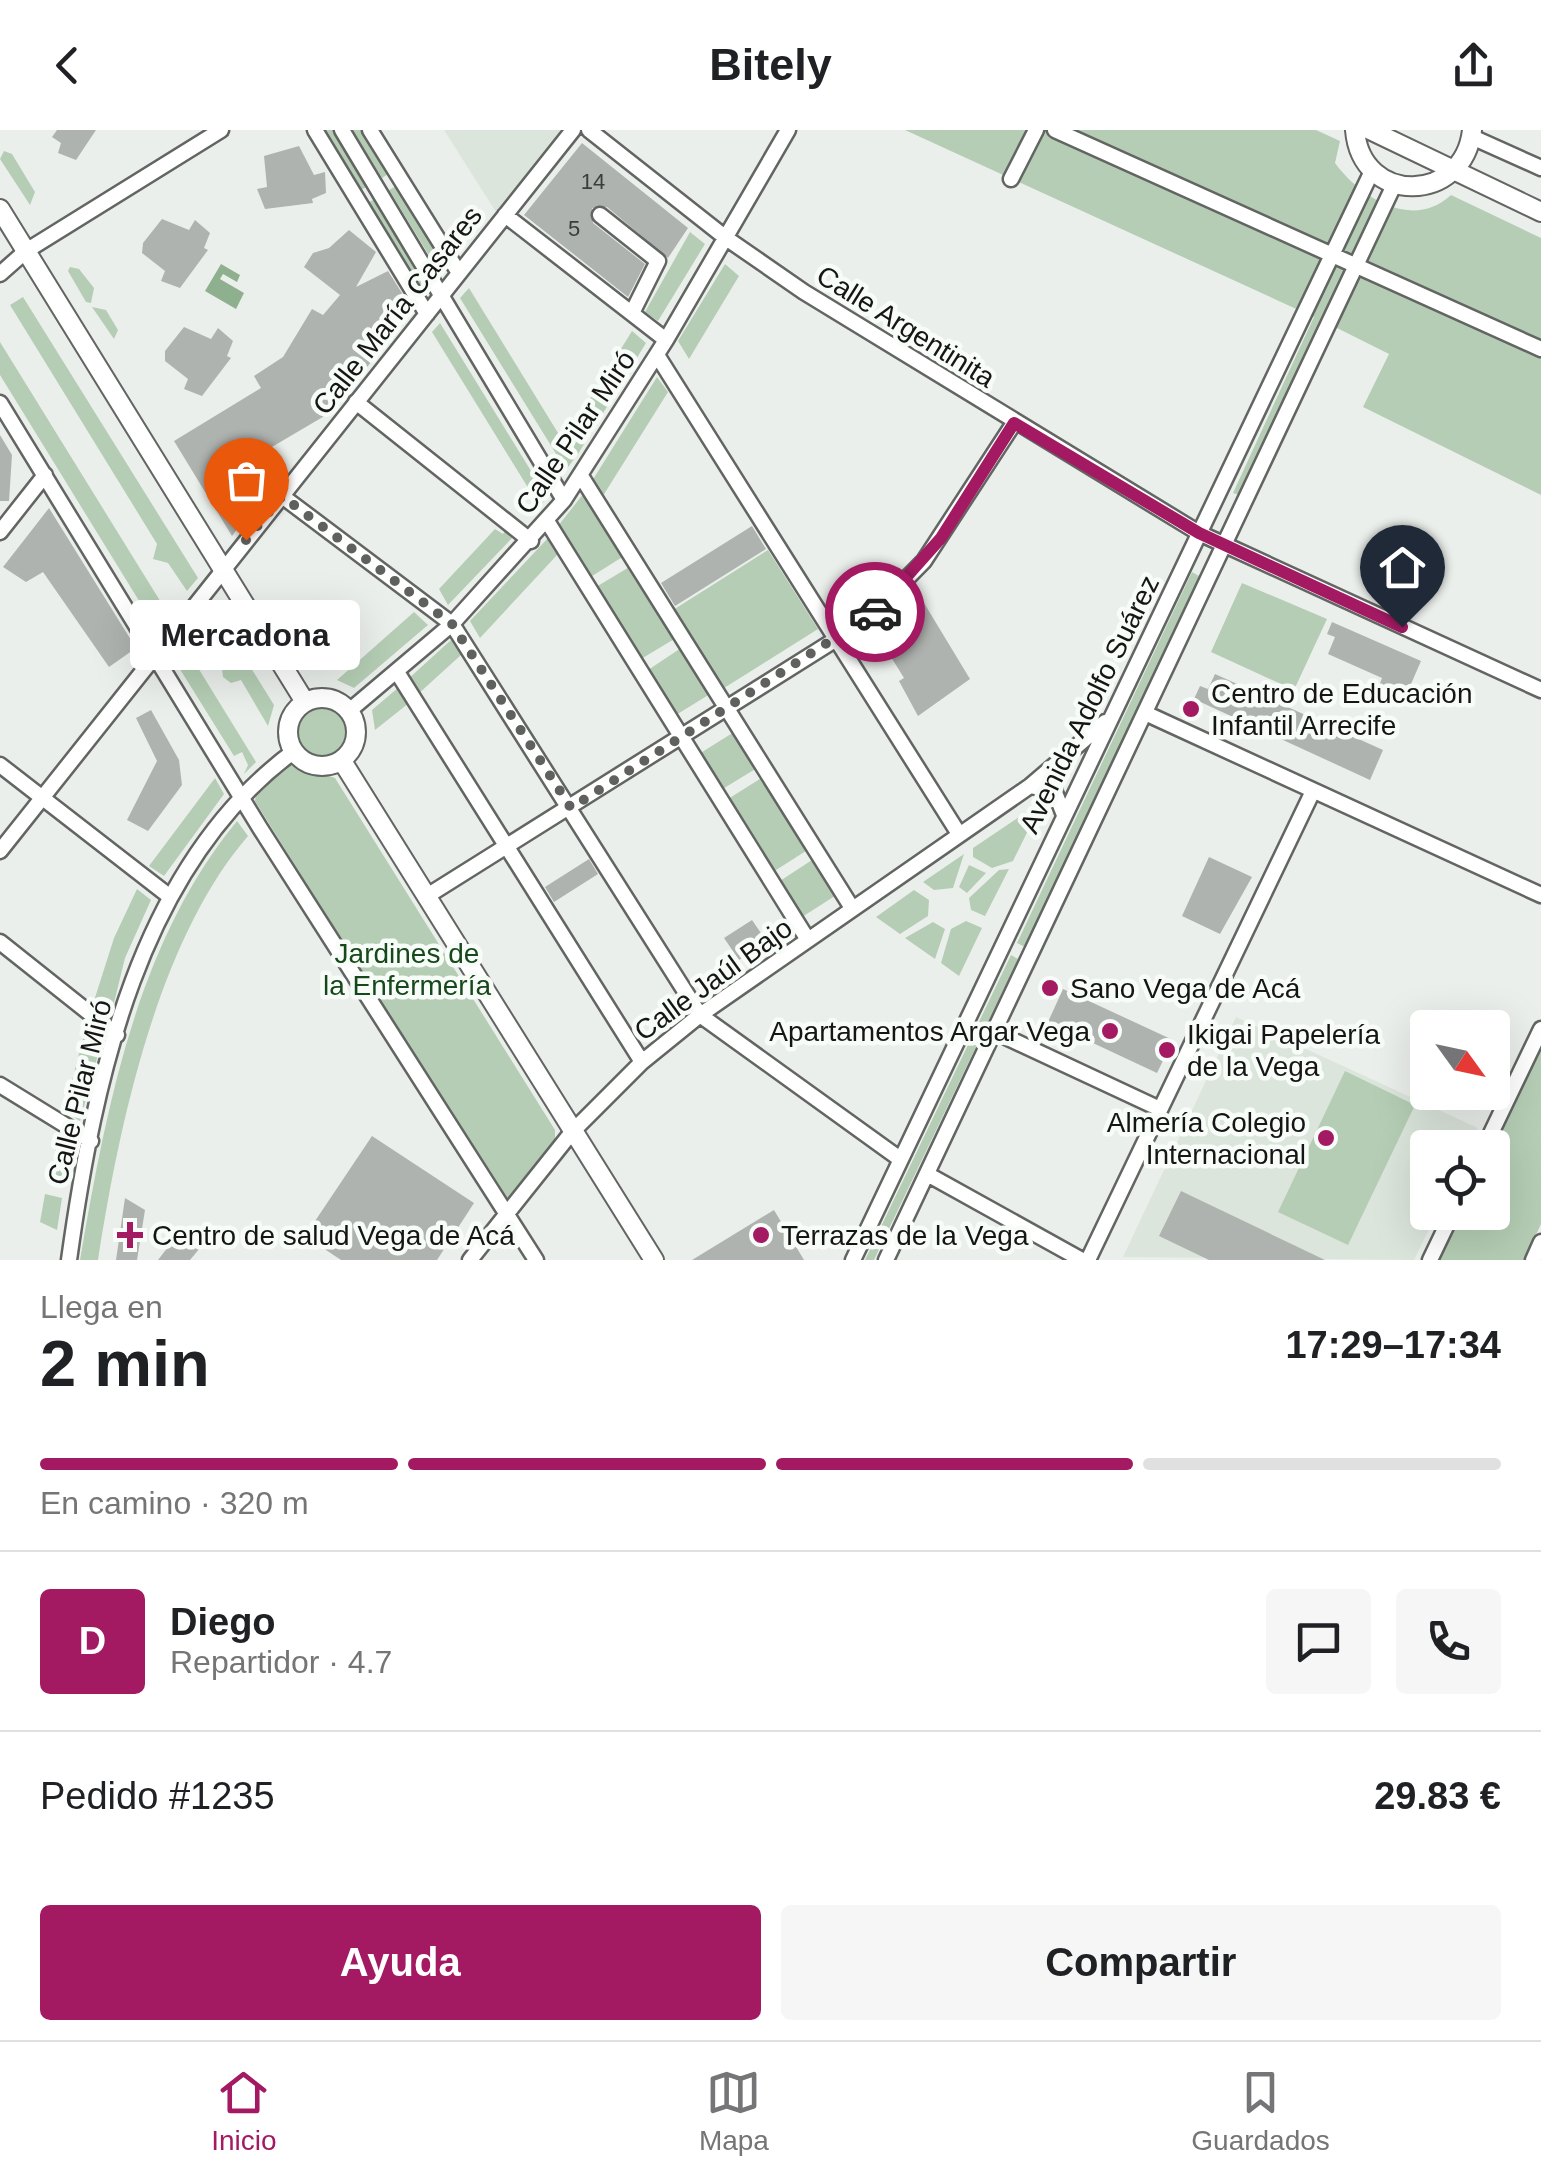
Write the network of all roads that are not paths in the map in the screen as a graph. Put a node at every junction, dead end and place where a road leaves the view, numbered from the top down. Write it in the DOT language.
graph roads {
  1 [pos="221,130"];
  2 [pos="315,130"];
  3 [pos="342,130"];
  4 [pos="370,130"];
  5 [pos="573,130"];
  6 [pos="589,130"];
  7 [pos="788,130"];
  8 [pos="1036,130"];
  9 [pos="1055,130"];
  10 [pos="1355,130"];
  11 [pos="1370,130"];
  12 [pos="1472,133"];
  13 [pos="1537,161"];
  14 [pos="1372,171"];
  15 [pos="1454,171"];
  16 [pos="1011,179"];
  17 [pos="1394,185"];
  18 [pos="0,209"];
  19 [pos="1541,212"];
  20 [pos="505,215"];
  21 [pos="600,215"];
  22 [pos="726,238"];
  23 [pos="26,251"];
  24 [pos="1332,254"];
  25 [pos="1357,265"];
  26 [pos="459,273"];
  27 [pos="0,274"];
  28 [pos="442,294"];
  29 [pos="632,313"];
  30 [pos="427,314"];
  31 [pos="666,340"];
  32 [pos="1541,349"];
  33 [pos="657,355"];
  34 [pos="356,402"];
  35 [pos="0,403"];
  36 [pos="1014,423"];
  37 [pos="45,476"];
  38 [pos="581,476"];
  39 [pos="282,496"];
  40 [pos="564,500"];
  41 [pos="547,522"];
  42 [pos="0,532"];
  43 [pos="1199,533"];
  44 [pos="531,541"];
  45 [pos="1224,545"];
  46 [pos="222,571"];
  47 [pos="452,624"];
  48 [pos="836,640"];
  49 [pos="154,655"];
  50 [pos="397,672"];
  51 [pos="1541,690"];
  52 [pos="304,702"];
  53 [pos="349,711"];
  54 [pos="726,711"];
  55 [pos="1146,714"];
  56 [pos="1109,718"];
  57 [pos="681,740"];
  58 [pos="293,752"];
  59 [pos="342,761"];
  60 [pos="0,765"];
  61 [pos="1030,786"];
  62 [pos="1313,790"];
  63 [pos="242,797"];
  64 [pos="42,798"];
  65 [pos="571,808"];
  66 [pos="1064,815"];
  67 [pos="959,834"];
  68 [pos="506,847"];
  69 [pos="0,851"];
  70 [pos="170,896"];
  71 [pos="426,896"];
  72 [pos="1541,896"];
  73 [pos="852,908"];
  74 [pos="808,940"];
  75 [pos="0,942"];
  76 [pos="700,1015"];
  77 [pos="1541,1029"];
  78 [pos="995,1032"];
  79 [pos="117,1035"];
  80 [pos="642,1062"];
  81 [pos="0,1085"];
  82 [pos="1160,1109"];
  83 [pos="1493,1130"];
  84 [pos="572,1132"];
  85 [pos="91,1141"];
  86 [pos="900,1160"];
  87 [pos="927,1174"];
  88 [pos="508,1215"];
  89 [pos="1444,1230"];
  90 [pos="1541,1242"];
  91 [pos="69,1260"];
  92 [pos="470,1260"];
  93 [pos="536,1260"];
  94 [pos="654,1260"];
  95 [pos="853,1260"];
  96 [pos="886,1260"];
  97 [pos="1086,1260"];
  98 [pos="1430,1260"];
  99 [pos="1532,1260"];
  1 -- 23 [label="street"];
  2 -- 30 [label="street"];
  3 -- 28 [label="street"];
  4 -- 26 [label="street"];
  5 -- 20 [label="street, Calle María Casares"];
  6 -- 22 [label="street, Calle Argentinita"];
  7 -- 22 [label="street, Calle Pilar Miró"];
  8 -- 16 [label="street"];
  9 -- 24 [label="street"];
  10 -- 14 [label="main road"];
  11 -- 15 [label="main road"];
  12 -- 13 [label="street"];
  12 -- 15 [label="main road"];
  14 -- 17 [label="main road"];
  14 -- 24 [label="street, Avenida Adolfo Suárez"];
  15 -- 17 [label="main road"];
  15 -- 19 [label="main road"];
  17 -- 25 [label="street, Avenida Adolfo Suárez"];
  18 -- 23 [label="main road"];
  20 -- 26 [label="street, Calle María Casares"];
  20 -- 29 [label="street"];
  21 -- 29 [label="street"];
  22 -- 31 [label="street, Calle Pilar Miró"];
  22 -- 36 [label="street, Calle Argentinita"];
  23 -- 27 [label="street"];
  23 -- 46 [label="main road"];
  24 -- 25 [label="street"];
  24 -- 43 [label="street, Avenida Adolfo Suárez"];
  25 -- 32 [label="street"];
  25 -- 45 [label="street, Avenida Adolfo Suárez"];
  26 -- 28 [label="street, Calle María Casares"];
  28 -- 30 [label="street, Calle María Casares"];
  28 -- 40 [label="street"];
  29 -- 31 [label="street"];
  30 -- 34 [label="street, Calle María Casares"];
  31 -- 33 [label="street, Calle Pilar Miró"];
  33 -- 38 [label="street, Calle Pilar Miró"];
  33 -- 48 [label="street"];
  34 -- 39 [label="street, Calle María Casares"];
  34 -- 44 [label="street"];
  35 -- 37 [label="street"];
  36 -- 43 [label="street, Calle Argentinita"];
  36 -- 48 [label="street"];
  37 -- 42 [label="street"];
  37 -- 49 [label="street"];
  38 -- 40 [label="street, Calle Pilar Miró"];
  38 -- 54 [label="street"];
  39 -- 46 [label="street, Calle María Casares"];
  39 -- 47 [label="street"];
  40 -- 41 [label="street, Calle Pilar Miró"];
  41 -- 44 [label="street, Calle Pilar Miró"];
  41 -- 57 [label="street"];
  43 -- 45 [label="street, Calle Argentinita"];
  43 -- 56 [label="street, Avenida Adolfo Suárez"];
  44 -- 47 [label="street, Calle Pilar Miró"];
  45 -- 51 [label="street, Calle Argentinita"];
  45 -- 55 [label="street, Avenida Adolfo Suárez"];
  46 -- 49 [label="street, Calle María Casares"];
  46 -- 52 [label="main road"];
  47 -- 50 [label="street, Calle Pilar Miró"];
  47 -- 65 [label="street"];
  48 -- 54 [label="street"];
  48 -- 67 [label="street"];
  49 -- 63 [label="street"];
  49 -- 64 [label="street, Calle María Casares"];
  50 -- 53 [label="street, Calle Pilar Miró"];
  50 -- 68 [label="street"];
  52 -- 53 [label="main road"];
  52 -- 58 [label="main road"];
  53 -- 59 [label="main road"];
  54 -- 57 [label="street"];
  54 -- 73 [label="street"];
  55 -- 62 [label="street"];
  55 -- 78 [label="street, Avenida Adolfo Suárez"];
  56 -- 61 [label="street, Calle Jaúl Bajo"];
  56 -- 66 [label="street, Avenida Adolfo Suárez"];
  57 -- 65 [label="street"];
  57 -- 74 [label="street"];
  58 -- 59 [label="main road"];
  58 -- 63 [label="street, Calle Pilar Miró"];
  59 -- 71 [label="main road"];
  60 -- 64 [label="street"];
  61 -- 66 [label="street"];
  61 -- 67 [label="street, Calle Jaúl Bajo"];
  62 -- 72 [label="street"];
  62 -- 82 [label="street"];
  63 -- 70 [label="street, Calle Pilar Miró"];
  63 -- 88 [label="street"];
  64 -- 69 [label="street, Calle María Casares"];
  64 -- 70 [label="street"];
  65 -- 68 [label="street"];
  65 -- 76 [label="street"];
  66 -- 86 [label="street, Avenida Adolfo Suárez"];
  67 -- 73 [label="street, Calle Jaúl Bajo"];
  68 -- 71 [label="street"];
  68 -- 80 [label="street"];
  70 -- 79 [label="street, Calle Pilar Miró"];
  71 -- 84 [label="main road"];
  73 -- 74 [label="street, Calle Jaúl Bajo"];
  74 -- 76 [label="street, Calle Jaúl Bajo"];
  75 -- 79 [label="street"];
  76 -- 80 [label="street, Calle Jaúl Bajo"];
  76 -- 86 [label="street"];
  77 -- 83 [label="street"];
  78 -- 82 [label="street"];
  78 -- 87 [label="street, Avenida Adolfo Suárez"];
  79 -- 85 [label="street, Calle Pilar Miró"];
  80 -- 84 [label="street, Calle Jaúl Bajo"];
  81 -- 85 [label="street"];
  82 -- 97 [label="street"];
  84 -- 88 [label="street, Calle Jaúl Bajo"];
  84 -- 94 [label="main road"];
  85 -- 91 [label="street, Calle Pilar Miró"];
  86 -- 95 [label="street, Avenida Adolfo Suárez"];
  87 -- 96 [label="street, Avenida Adolfo Suárez"];
  87 -- 97 [label="street"];
  88 -- 92 [label="street, Calle Jaúl Bajo"];
  88 -- 93 [label="street"];
  89 -- 98 [label="street"];
  90 -- 99 [label="street"];
}
